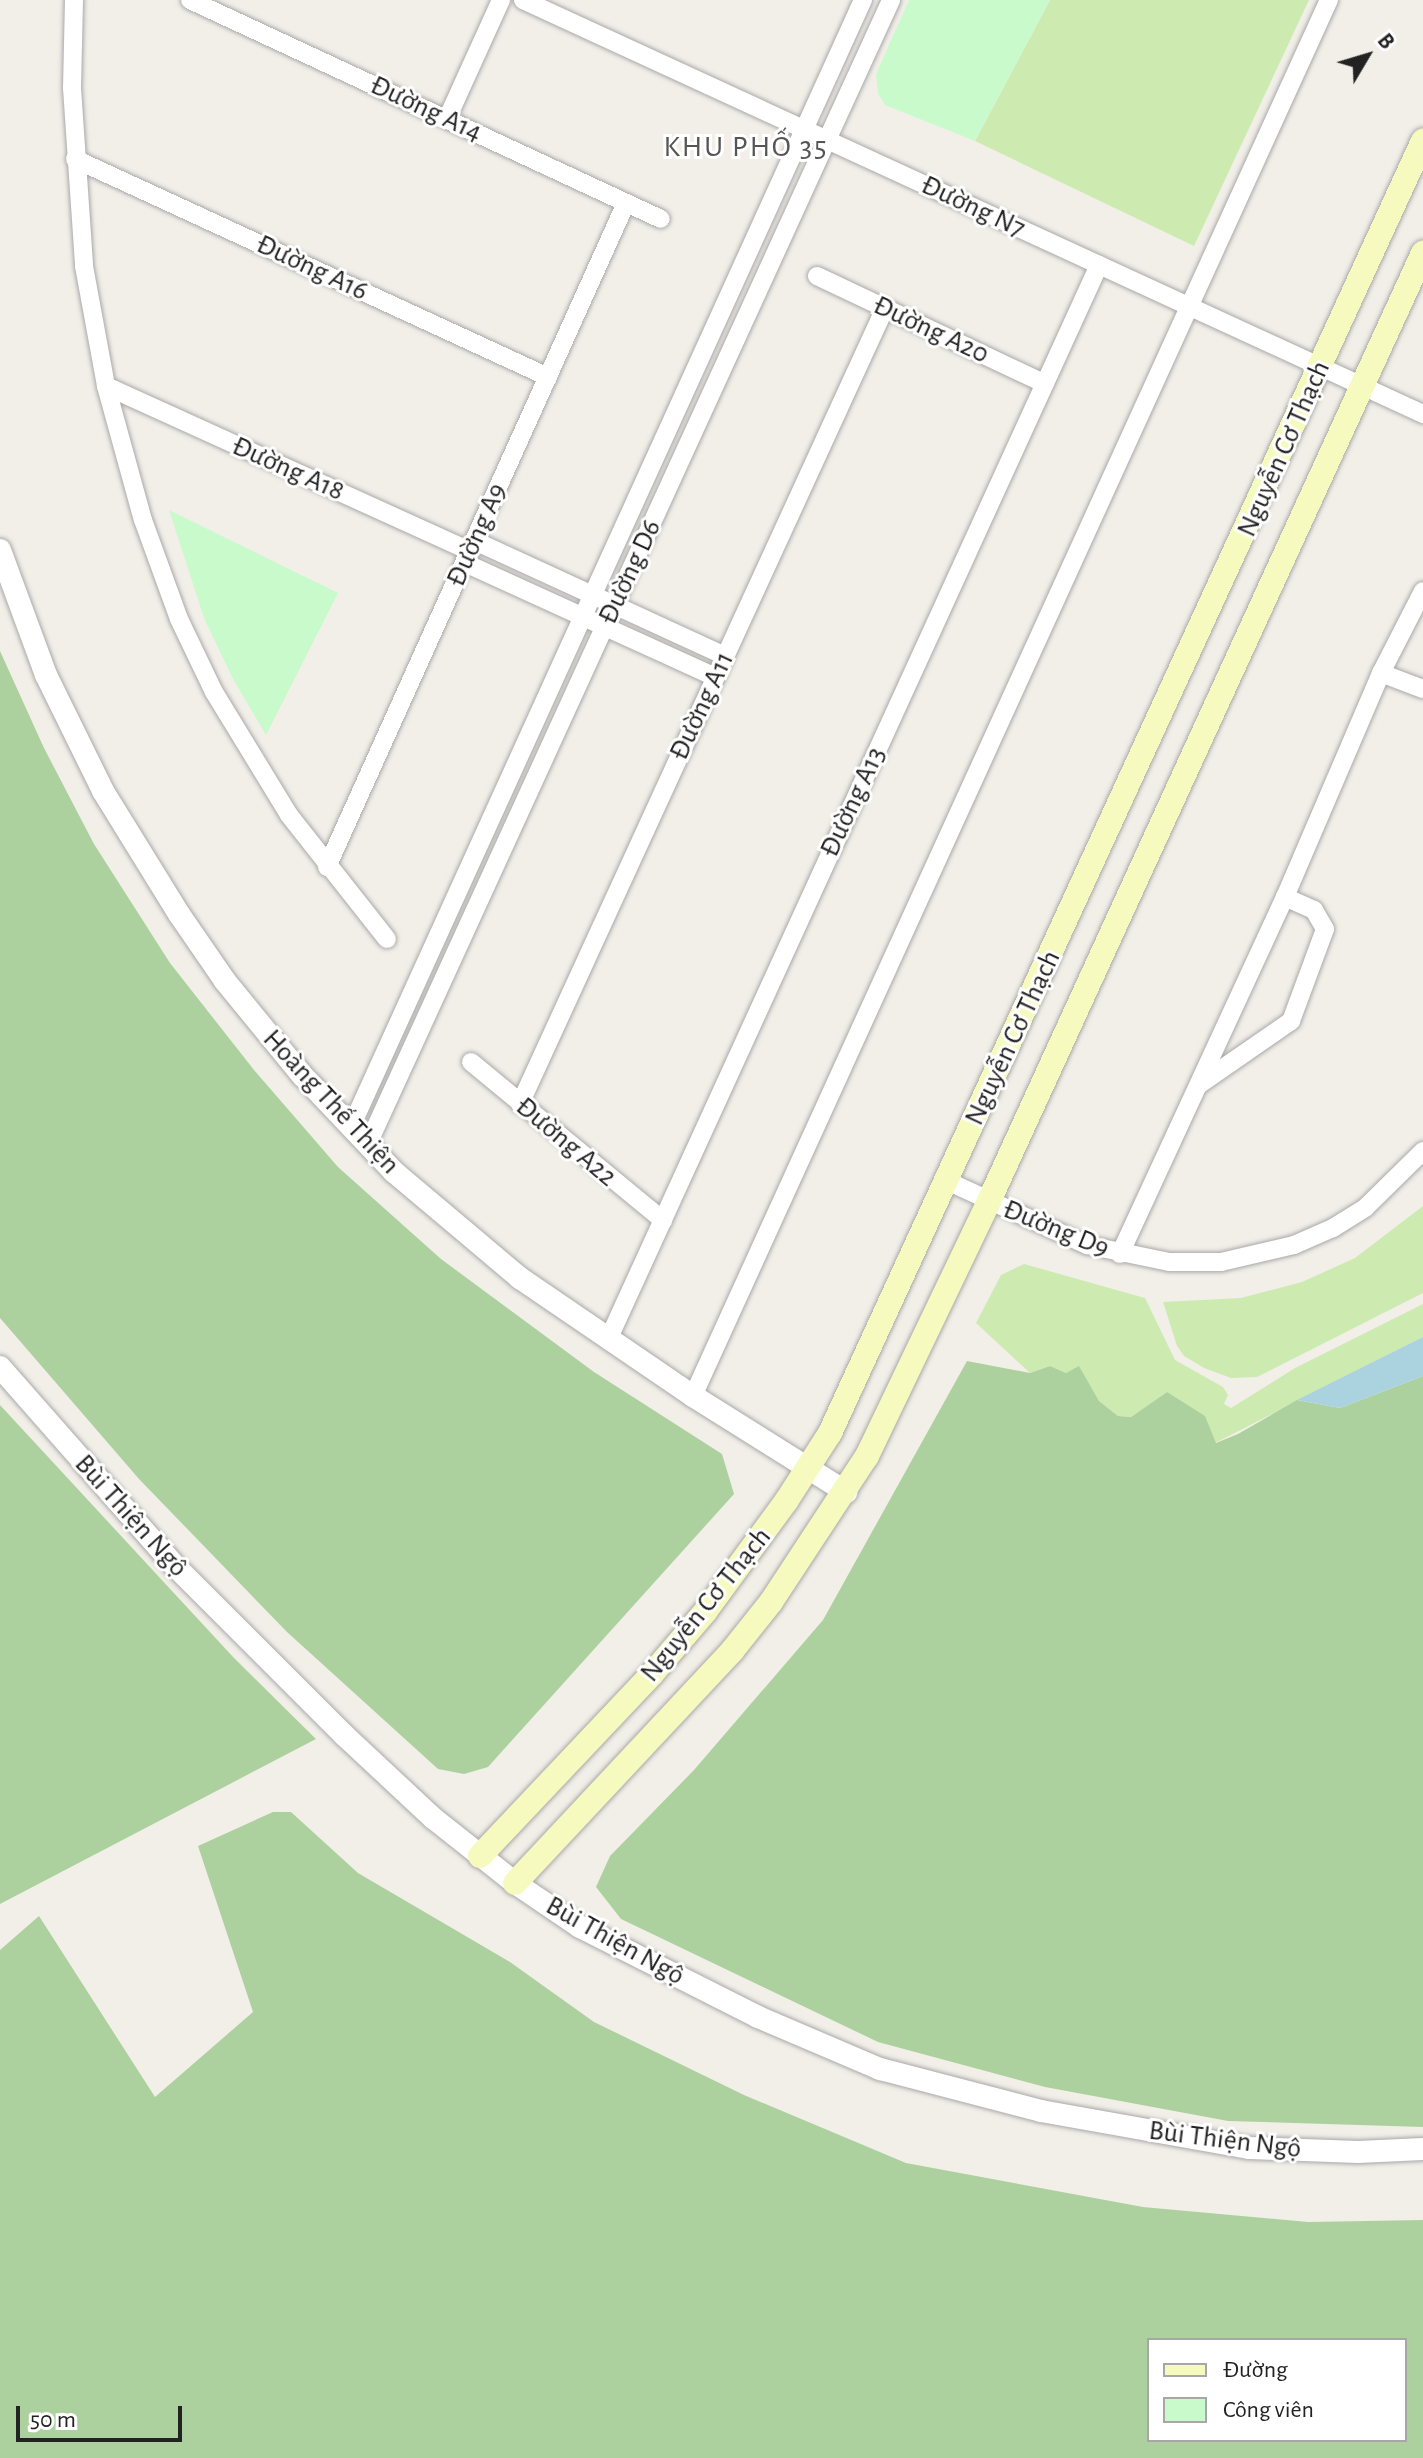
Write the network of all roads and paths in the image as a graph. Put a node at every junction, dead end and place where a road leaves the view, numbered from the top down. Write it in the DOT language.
graph roads {
  1 [pos="74,0"];
  2 [pos="190,0"];
  3 [pos="501,0"];
  4 [pos="523,0"];
  5 [pos="863,0"];
  6 [pos="891,0"];
  7 [pos="1329,0"];
  8 [pos="447,119"];
  9 [pos="804,129"];
  10 [pos="828,139"];
  11 [pos="1423,141"];
  12 [pos="75,159"];
  13 [pos="626,203"];
  14 [pos="661,219"];
  15 [pos="1423,253"];
  16 [pos="1099,265"];
  17 [pos="817,276"];
  18 [pos="1188,306"];
  19 [pos="885,308"];
  20 [pos="1321,366"];
  21 [pos="548,377"];
  22 [pos="1045,384"];
  23 [pos="106,386"];
  24 [pos="1363,386"];
  25 [pos="1423,414"];
  26 [pos="0,550"];
  27 [pos="470,552"];
  28 [pos="1423,591"];
  29 [pos="593,595"];
  30 [pos="614,606"];
  31 [pos="583,617"];
  32 [pos="604,627"];
  33 [pos="725,656"];
  34 [pos="1381,673"];
  35 [pos="715,677"];
  36 [pos="1423,689"];
  37 [pos="327,867"];
  38 [pos="1285,897"];
  39 [pos="387,939"];
  40 [pos="471,1062"];
  41 [pos="1200,1084"];
  42 [pos="520,1104"];
  43 [pos="351,1127"];
  44 [pos="368,1144"];
  45 [pos="1423,1151"];
  46 [pos="947,1181"];
  47 [pos="989,1201"];
  48 [pos="663,1220"];
  49 [pos="1120,1254"];
  50 [pos="608,1340"];
  51 [pos="0,1367"];
  52 [pos="693,1396"];
  53 [pos="808,1469"];
  54 [pos="846,1492"];
  55 [pos="480,1856"];
  56 [pos="515,1883"];
  57 [pos="1423,2149"];
  1 -- 12 [label="street"];
  2 -- 8 [label="street, Đường A14"];
  3 -- 8 [label="street"];
  4 -- 9 [label="street, Đường N7"];
  5 -- 9 [label="street, Đường D6"];
  6 -- 10 [label="street, Đường D6"];
  7 -- 18 [label="street"];
  8 -- 13 [label="street, Đường A14"];
  9 -- 10 [label="street, Đường N7"];
  9 -- 29 [label="street, Đường D6"];
  10 -- 16 [label="street, Đường N7"];
  10 -- 30 [label="street, Đường D6"];
  11 -- 20 [label="main road, Nguyễn Cơ Thạch"];
  12 -- 21 [label="street, Đường A16"];
  12 -- 23 [label="street"];
  13 -- 14 [label="street, Đường A14"];
  13 -- 21 [label="street, Đường A9"];
  15 -- 24 [label="main road, Nguyễn Cơ Thạch"];
  16 -- 18 [label="street, Đường N7"];
  16 -- 22 [label="street, Đường A13"];
  17 -- 19 [label="street, Đường A20"];
  18 -- 20 [label="street, Đường N7"];
  18 -- 52 [label="street"];
  19 -- 22 [label="street, Đường A20"];
  19 -- 33 [label="street, Đường A11"];
  20 -- 24 [label="street, Đường N7"];
  20 -- 46 [label="main road, Nguyễn Cơ Thạch"];
  21 -- 27 [label="street, Đường A9"];
  22 -- 48 [label="street, Đường A13"];
  23 -- 27 [label="street, Đường A18"];
  23 -- 37 [label="street"];
  24 -- 25 [label="street, Đường N7"];
  24 -- 47 [label="main road, Nguyễn Cơ Thạch"];
  26 -- 43 [label="street, Hoàng Thế Thiện"];
  27 -- 29 [label="street, Đường A18"];
  27 -- 31 [label="street, Đường A18"];
  27 -- 37 [label="street, Đường A9"];
  28 -- 34 [label="street"];
  29 -- 30 [label="street, Đường A18"];
  29 -- 31 [label="street, Đường D6"];
  30 -- 32 [label="street, Đường D6"];
  30 -- 33 [label="street, Đường A18"];
  31 -- 32 [label="street, Đường A18"];
  31 -- 43 [label="street, Đường D6"];
  32 -- 35 [label="street, Đường A18"];
  32 -- 44 [label="street, Đường D6"];
  33 -- 35 [label="street, Đường A11"];
  34 -- 36 [label="street"];
  34 -- 38 [label="street"];
  35 -- 42 [label="street, Đường A11"];
  37 -- 39 [label="street"];
  38 -- 41 [label="street"];
  38 -- 41 [label="street"];
  40 -- 42 [label="street, Đường A22"];
  41 -- 49 [label="street"];
  42 -- 48 [label="street, Đường A22"];
  43 -- 44 [label="street, Hoàng Thế Thiện"];
  44 -- 50 [label="street, Hoàng Thế Thiện"];
  45 -- 49 [label="street, Đường D9"];
  46 -- 47 [label="street, Đường D9"];
  46 -- 53 [label="main road, Nguyễn Cơ Thạch"];
  47 -- 49 [label="street, Đường D9"];
  47 -- 54 [label="main road, Nguyễn Cơ Thạch"];
  48 -- 50 [label="street, Đường A13"];
  50 -- 52 [label="street, Hoàng Thế Thiện"];
  51 -- 55 [label="street, Bùi Thiện Ngộ"];
  52 -- 53 [label="street, Hoàng Thế Thiện"];
  53 -- 54 [label="street, Hoàng Thế Thiện"];
  53 -- 55 [label="main road, Nguyễn Cơ Thạch"];
  54 -- 56 [label="main road, Nguyễn Cơ Thạch"];
  55 -- 56 [label="street, Bùi Thiện Ngộ"];
  56 -- 57 [label="street, Bùi Thiện Ngộ"];
}
